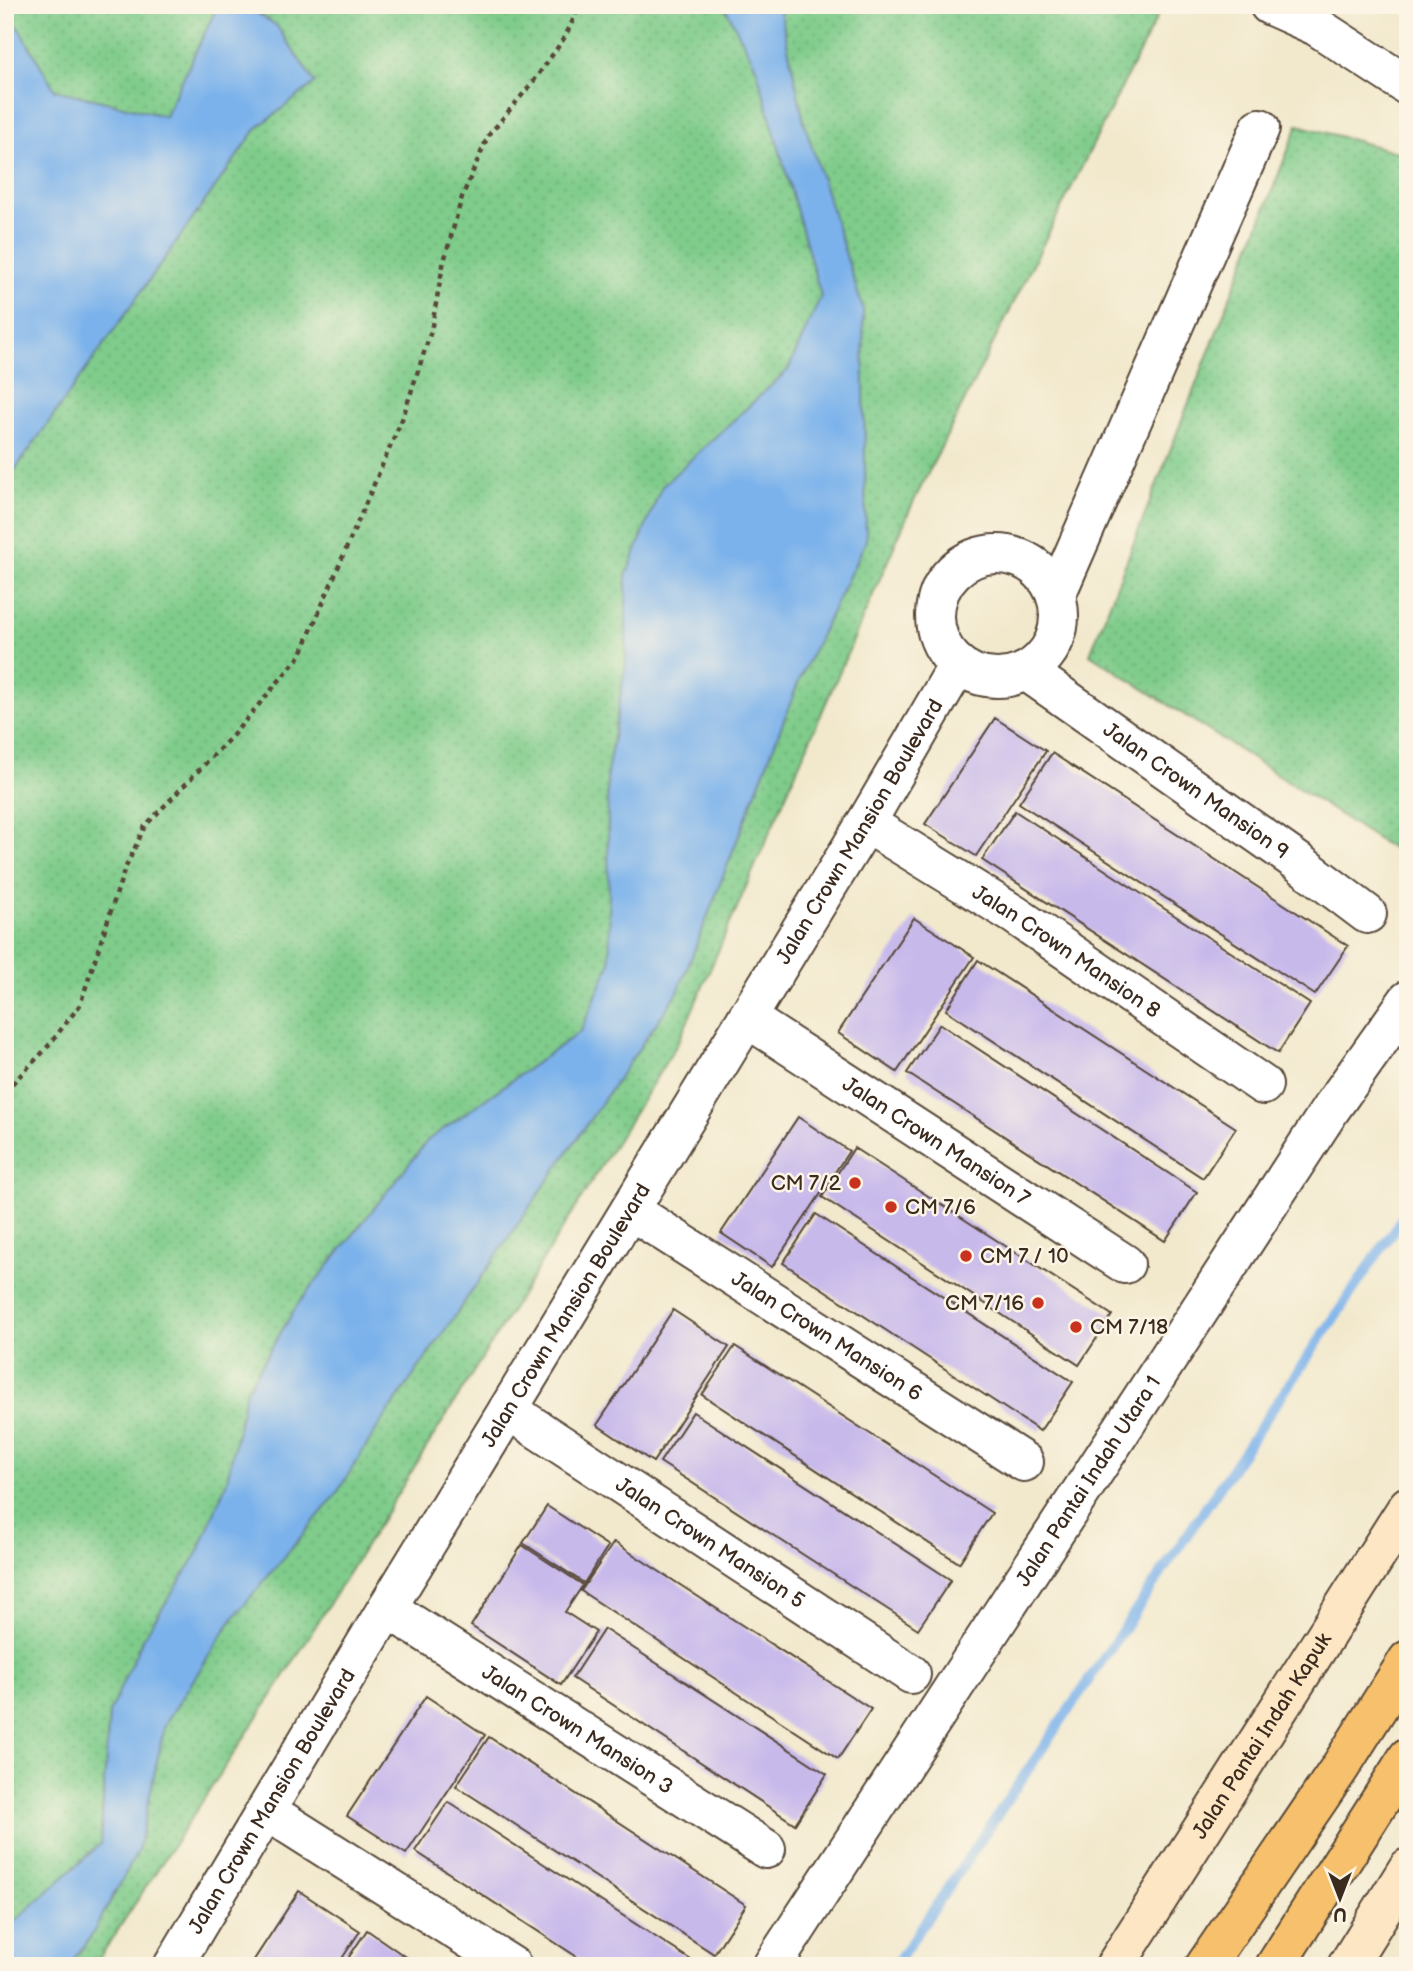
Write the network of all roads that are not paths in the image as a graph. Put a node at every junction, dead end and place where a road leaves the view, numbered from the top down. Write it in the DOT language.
graph roads {
  1 [pos="1269,5"];
  2 [pos="1408,86"];
  3 [pos="1260,128"];
  4 [pos="1056,595"];
  5 [pos="958,665"];
  6 [pos="1026,671"];
  7 [pos="866,823"];
  8 [pos="1367,914"];
  9 [pos="1408,1000"];
  10 [pos="747,1018"];
  11 [pos="1263,1085"];
  12 [pos="630,1210"];
  13 [pos="1125,1264"];
  14 [pos="508,1410"];
  15 [pos="1024,1462"];
  16 [pos="1408,1506"];
  17 [pos="387,1608"];
  18 [pos="1408,1660"];
  19 [pos="911,1674"];
  20 [pos="1408,1757"];
  21 [pos="267,1811"];
  22 [pos="766,1849"];
  23 [pos="1408,1868"];
  24 [pos="173,1966"];
  25 [pos="512,1966"];
  26 [pos="772,1966"];
  27 [pos="1115,1966"];
  28 [pos="1205,1966"];
  29 [pos="1275,1966"];
  30 [pos="1348,1966"];
  1 -- 2 [label="street"];
  3 -- 4 [label="street"];
  4 -- 5 [label="street"];
  4 -- 6 [label="street"];
  5 -- 6 [label="street"];
  5 -- 7 [label="street, Jalan Crown Mansion Boulevard"];
  6 -- 8 [label="street, Jalan Crown Mansion 9"];
  7 -- 10 [label="street, Jalan Crown Mansion Boulevard"];
  7 -- 11 [label="street, Jalan Crown Mansion 8"];
  9 -- 26 [label="street, Jalan Pantai Indah Utara 1"];
  10 -- 12 [label="street, Jalan Crown Mansion Boulevard"];
  10 -- 13 [label="street, Jalan Crown Mansion 7"];
  12 -- 14 [label="street, Jalan Crown Mansion Boulevard"];
  12 -- 15 [label="street, Jalan Crown Mansion 6"];
  14 -- 17 [label="street, Jalan Crown Mansion Boulevard"];
  14 -- 19 [label="street, Jalan Crown Mansion 5"];
  16 -- 27 [label="main road, Jalan Pantai Indah Kapuk"];
  17 -- 21 [label="street, Jalan Crown Mansion Boulevard"];
  17 -- 22 [label="street, Jalan Crown Mansion 3"];
  18 -- 28 [label="highway"];
  20 -- 29 [label="highway"];
  21 -- 24 [label="street, Jalan Crown Mansion Boulevard"];
  21 -- 25 [label="street"];
  23 -- 30 [label="main road"];
}
